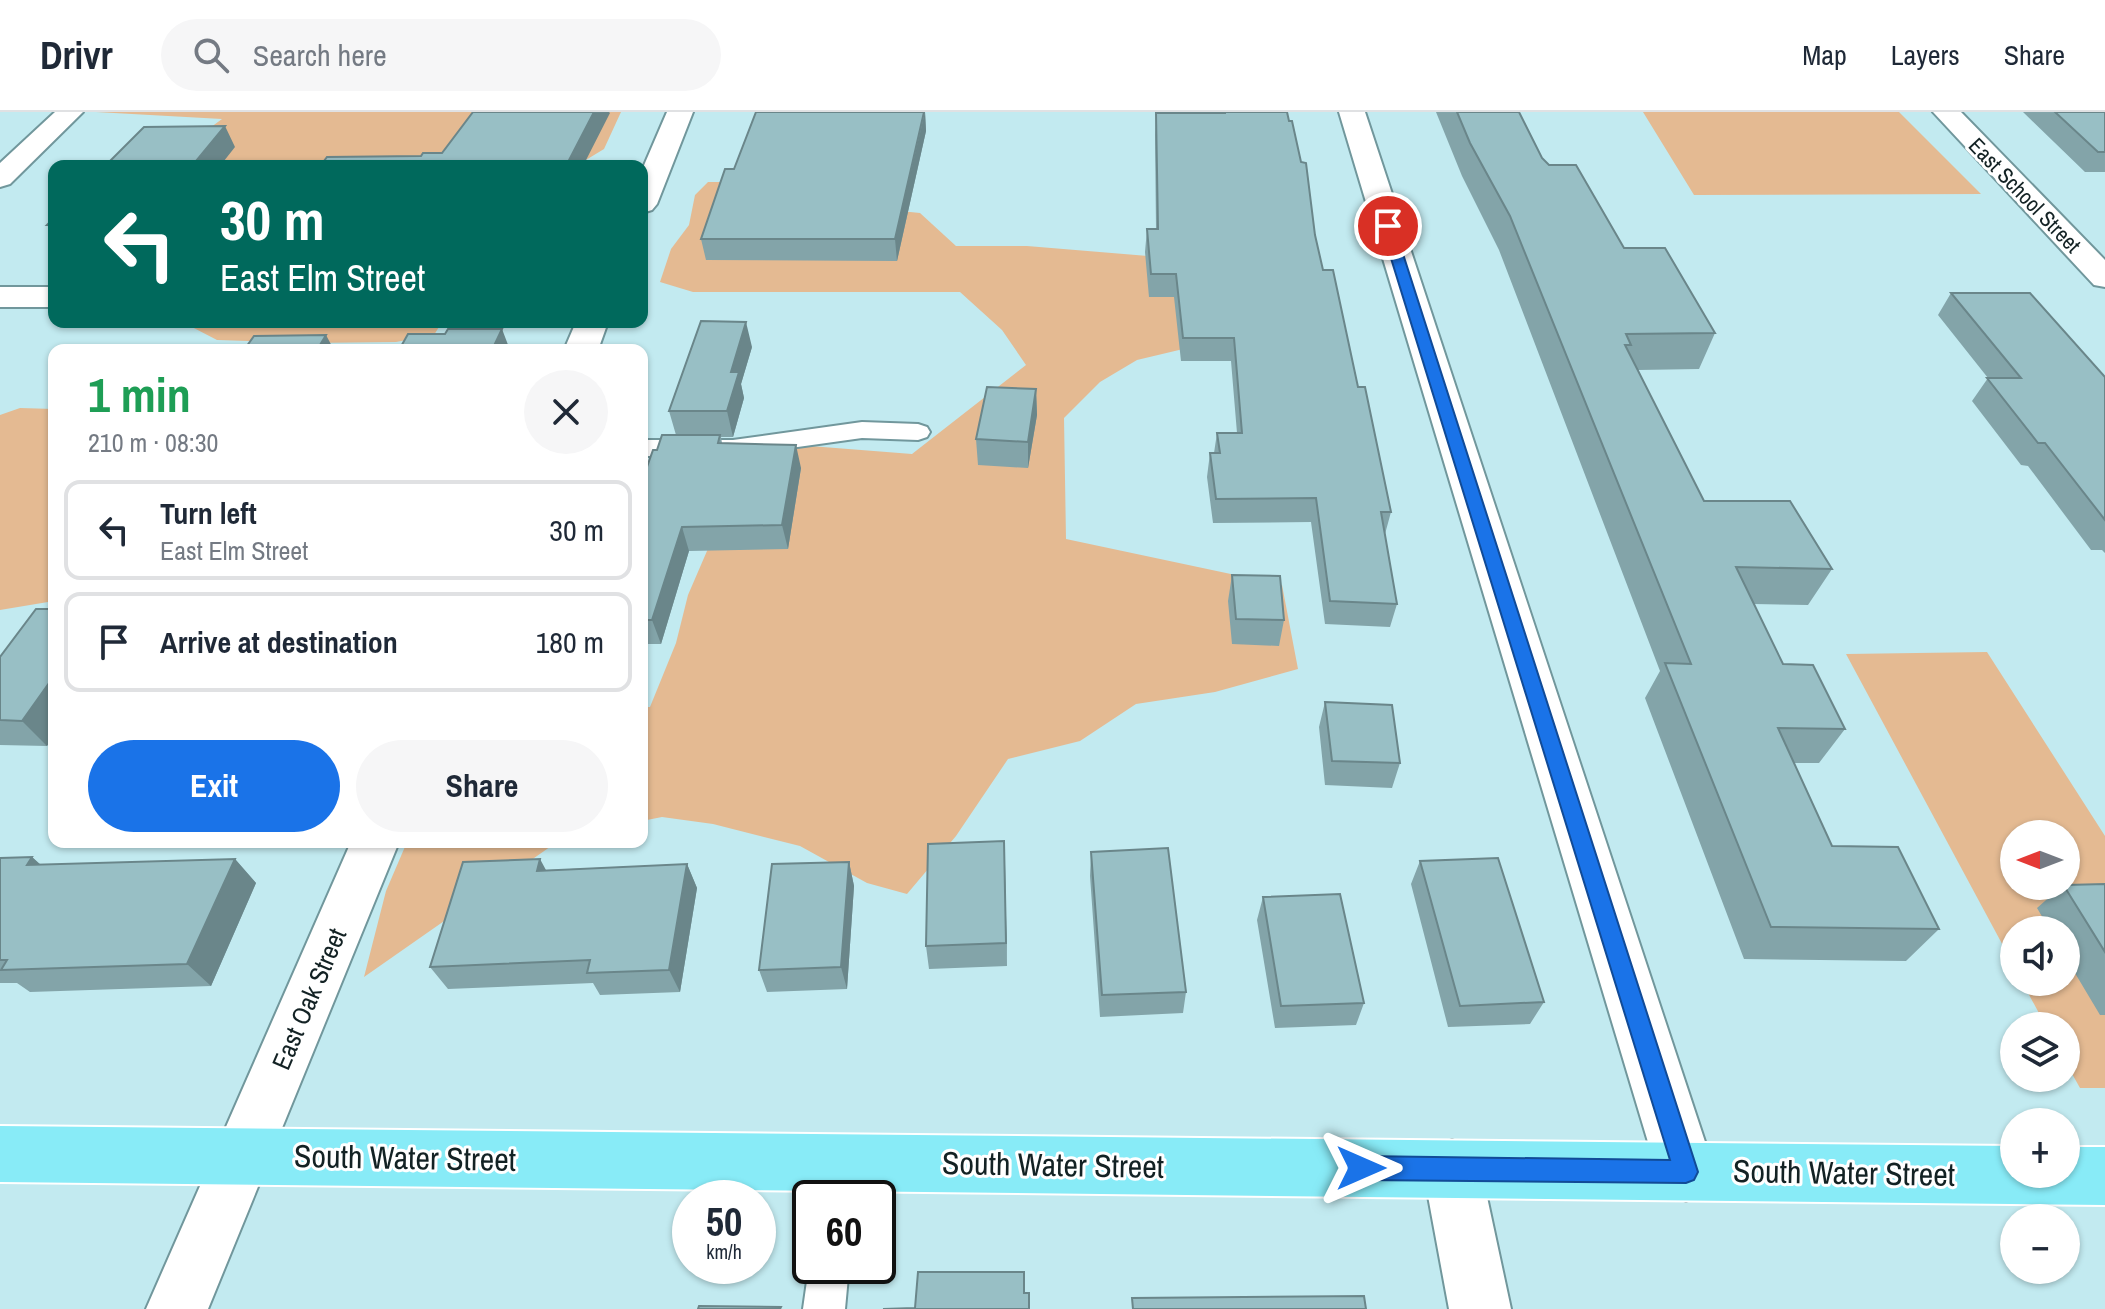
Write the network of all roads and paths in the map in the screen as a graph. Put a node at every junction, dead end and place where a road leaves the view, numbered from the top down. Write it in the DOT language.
graph roads {
  1 [pos="70,112"];
  2 [pos="680,112"];
  3 [pos="1352,112"];
  4 [pos="1946,112"];
  5 [pos="0,178"];
  6 [pos="648,189"];
  7 [pos="2105,278"];
  8 [pos="0,297"];
  9 [pos="48,297"];
  10 [pos="918,432"];
  11 [pos="648,448"];
  12 [pos="372,848"];
  13 [pos="0,1154"];
  14 [pos="242,1157"];
  15 [pos="1452,1169"];
  16 [pos="1686,1172"];
  17 [pos="2105,1176"];
  18 [pos="839,1180"];
  19 [pos="826,1284"];
  20 [pos="177,1309"];
  21 [pos="824,1309"];
  22 [pos="1480,1309"];
  1 -- 5 [label="street"];
  2 -- 6 [label="street"];
  3 -- 16 [label="street"];
  4 -- 7 [label="street, East School Street"];
  8 -- 9 [label="street"];
  10 -- 11 [label="lane"];
  12 -- 14 [label="street, East Oak Street"];
  13 -- 14 [label="main road, South Water Street"];
  14 -- 18 [label="main road, South Water Street"];
  14 -- 20 [label="street, East Oak Street"];
  15 -- 16 [label="main road, South Water Street"];
  15 -- 18 [label="main road, South Water Street"];
  15 -- 22 [label="street"];
  16 -- 17 [label="main road, South Water Street"];
  19 -- 21 [label="lane"];
}
